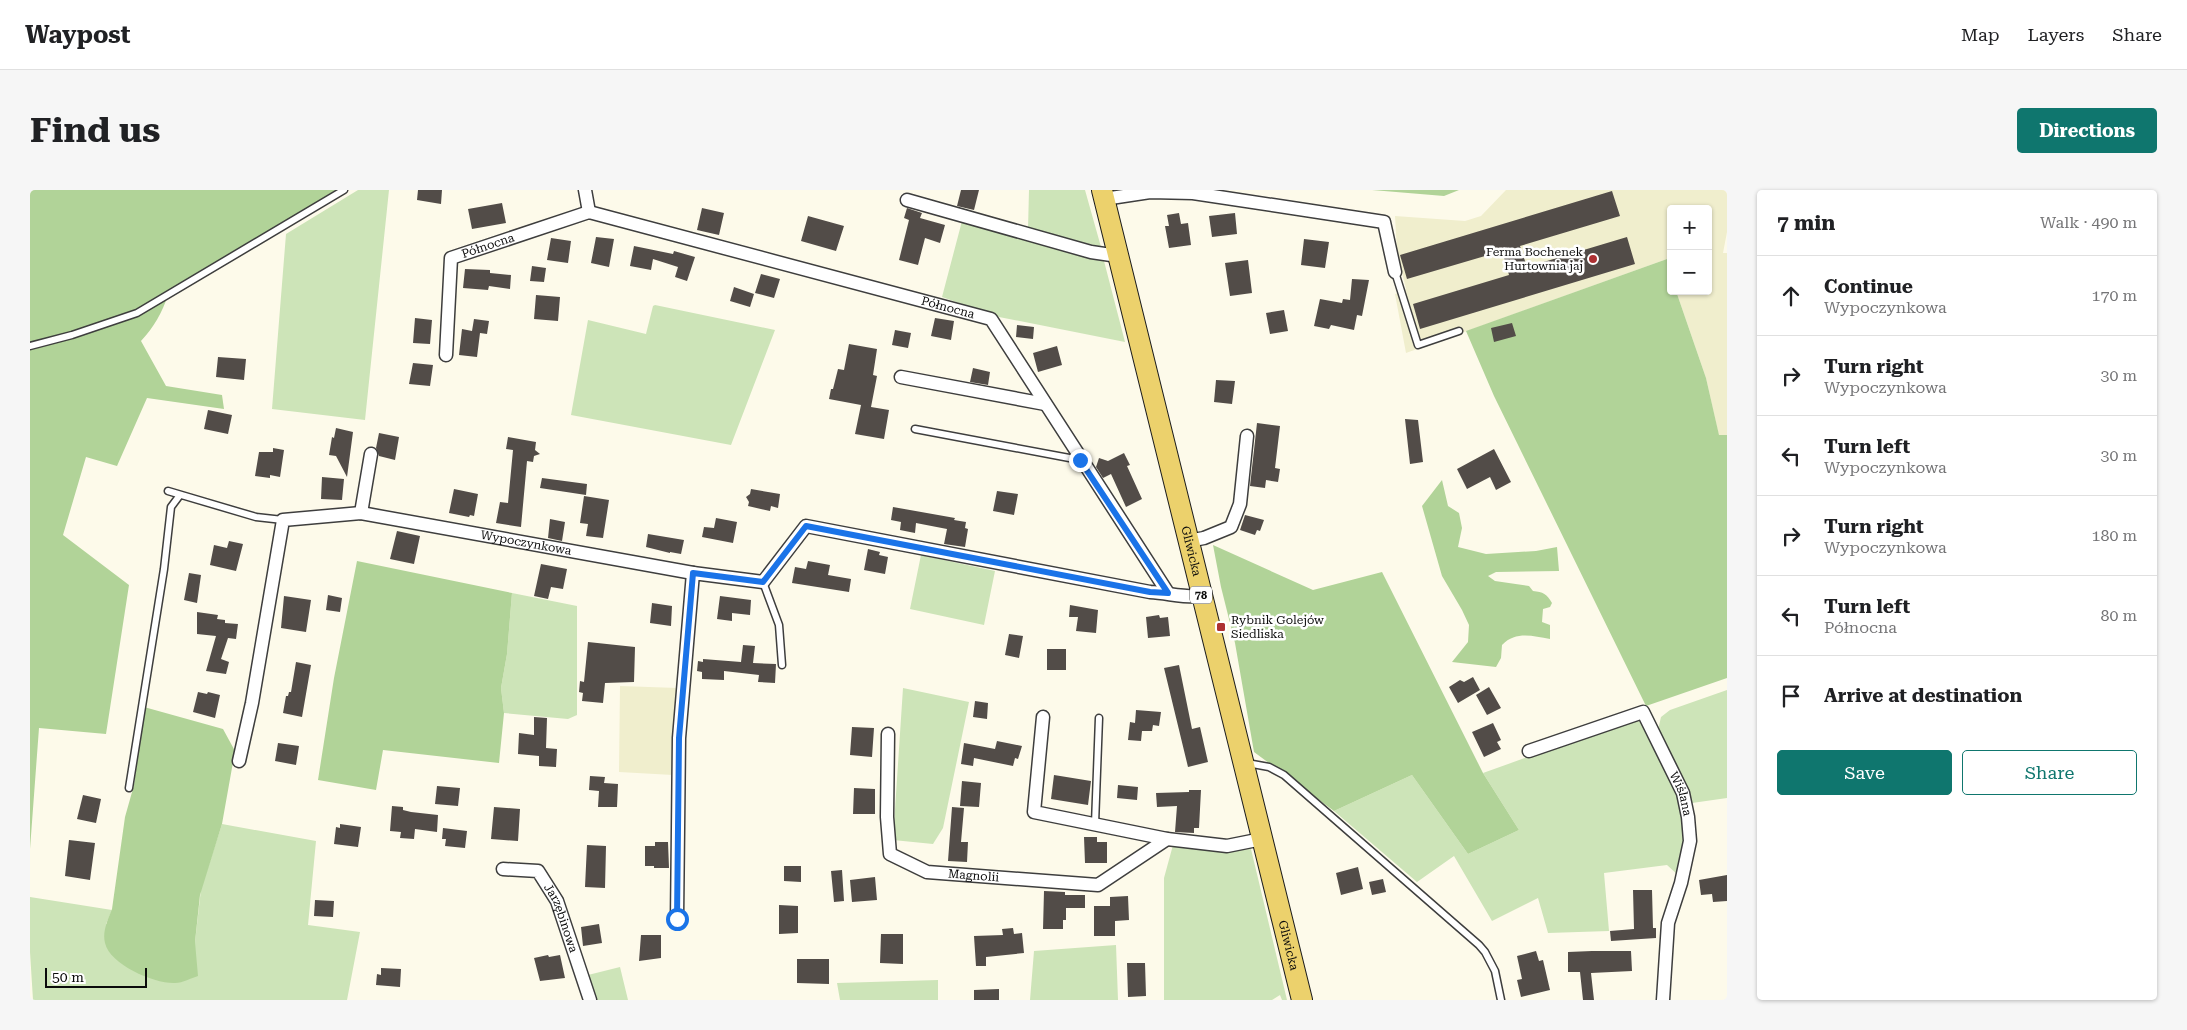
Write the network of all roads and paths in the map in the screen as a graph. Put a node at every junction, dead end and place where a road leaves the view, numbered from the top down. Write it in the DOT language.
graph roads {
  1 [pos="344,190"];
  2 [pos="585,190"];
  3 [pos="1103,195"];
  4 [pos="907,200"];
  5 [pos="589,212"];
  6 [pos="1118,256"];
  7 [pos="1395,272"];
  8 [pos="1459,332"];
  9 [pos="30,346"];
  10 [pos="446,354"];
  11 [pos="901,377"];
  12 [pos="1045,404"];
  13 [pos="915,429"];
  14 [pos="1248,436"];
  15 [pos="371,454"];
  16 [pos="1080,460"];
  17 [pos="168,492"];
  18 [pos="180,495"];
  19 [pos="361,513"];
  20 [pos="283,520"];
  21 [pos="1188,541"];
  22 [pos="693,573"];
  23 [pos="763,582"];
  24 [pos="1168,593"];
  25 [pos="1202,596"];
  26 [pos="782,665"];
  27 [pos="1043,717"];
  28 [pos="1099,718"];
  29 [pos="888,734"];
  30 [pos="1529,751"];
  31 [pos="239,761"];
  32 [pos="1244,764"];
  33 [pos="129,788"];
  34 [pos="1095,824"];
  35 [pos="1167,839"];
  36 [pos="1262,839"];
  37 [pos="503,869"];
  38 [pos="677,919"];
  39 [pos="590,1000"];
  40 [pos="1302,1000"];
  41 [pos="1501,1000"];
  42 [pos="1663,1000"];
  1 -- 9 [label="lane"];
  2 -- 5 [label="street"];
  3 -- 6 [label="main road, Gliwicka / 78"];
  3 -- 7 [label="street"];
  4 -- 6 [label="street"];
  5 -- 10 [label="street, Północna"];
  5 -- 12 [label="street, Północna"];
  6 -- 21 [label="main road, Gliwicka / 78"];
  7 -- 8 [label="lane"];
  11 -- 12 [label="street"];
  12 -- 16 [label="street, Północna"];
  13 -- 16 [label="lane"];
  14 -- 21 [label="street"];
  15 -- 19 [label="street"];
  16 -- 24 [label="street, Północna"];
  17 -- 18 [label="lane"];
  18 -- 20 [label="lane"];
  18 -- 33 [label="lane"];
  19 -- 20 [label="street, Wypoczynkowa"];
  19 -- 22 [label="street, Wypoczynkowa"];
  20 -- 31 [label="street"];
  21 -- 25 [label="main road, Gliwicka / 78"];
  22 -- 23 [label="street, Wypoczynkowa"];
  22 -- 38 [label="street"];
  23 -- 24 [label="street"];
  23 -- 26 [label="lane"];
  24 -- 25 [label="street"];
  25 -- 32 [label="main road, Gliwicka / 78"];
  27 -- 34 [label="street"];
  28 -- 34 [label="lane"];
  29 -- 35 [label="street, Magnolii"];
  30 -- 42 [label="street, Wiślana"];
  32 -- 36 [label="main road, Gliwicka / 78"];
  32 -- 41 [label="lane"];
  34 -- 35 [label="street"];
  35 -- 36 [label="street"];
  36 -- 40 [label="main road, Gliwicka / 78"];
  37 -- 39 [label="street, Jarzębinowa"];
}
